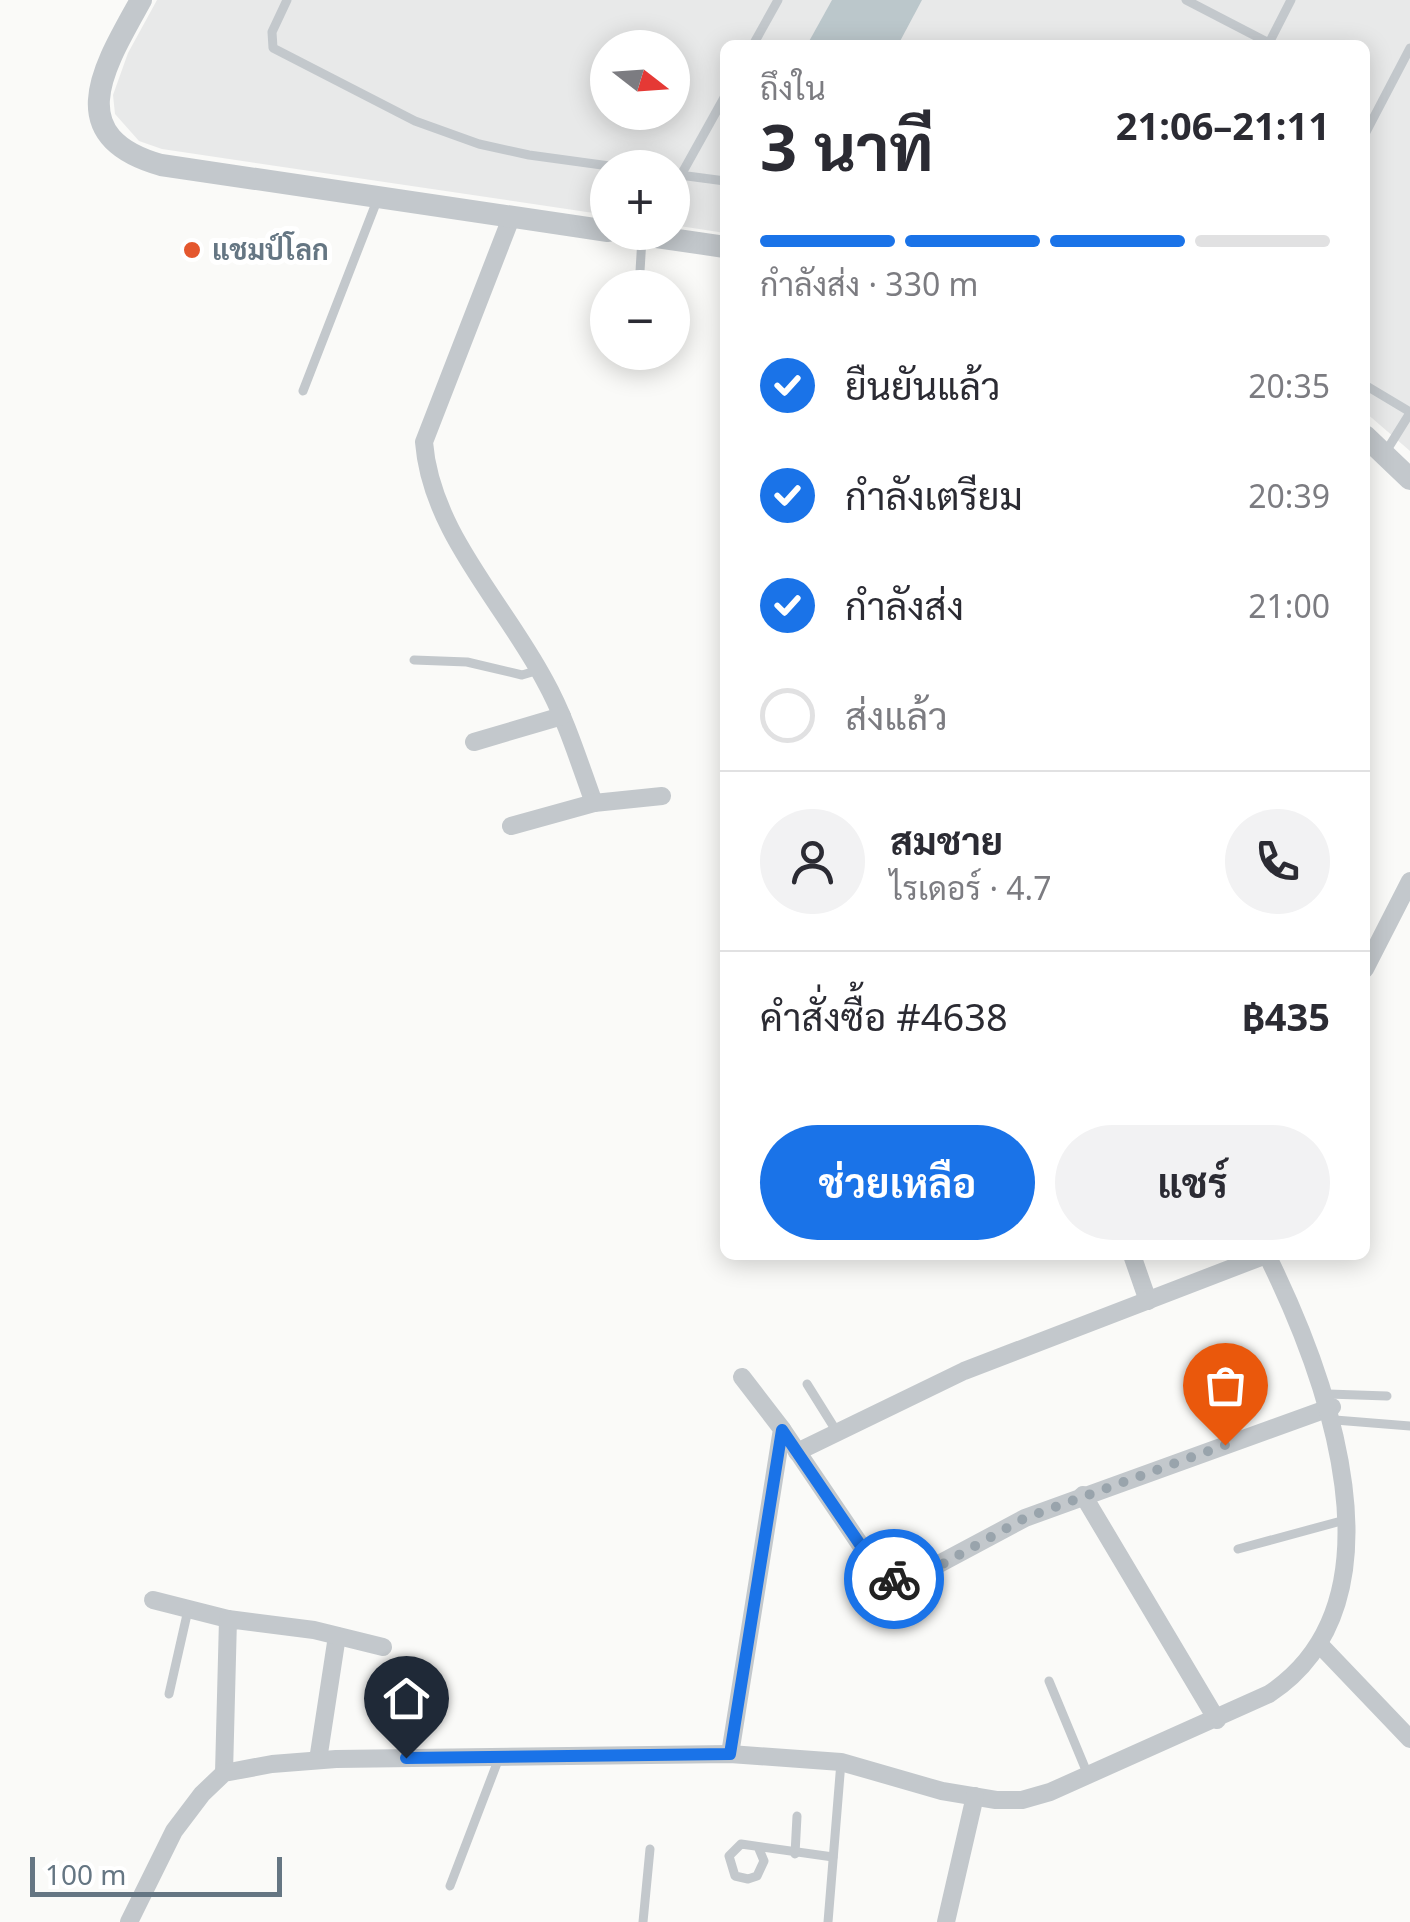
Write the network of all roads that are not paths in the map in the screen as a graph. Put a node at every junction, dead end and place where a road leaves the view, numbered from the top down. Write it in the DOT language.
graph roads {
  1 [pos="140,0"];
  2 [pos="288,0"];
  3 [pos="778,0"];
  4 [pos="1186,0"];
  5 [pos="1291,0"];
  6 [pos="756,40"];
  7 [pos="1261,40"];
  8 [pos="1270,40"];
  9 [pos="1410,48"];
  10 [pos="720,104"];
  11 [pos="1370,124"];
  12 [pos="690,153"];
  13 [pos="590,164"];
  14 [pos="690,176"];
  15 [pos="720,179"];
  16 [pos="378,198"];
  17 [pos="511,218"];
  18 [pos="590,229"];
  19 [pos="690,243"];
  20 [pos="720,247"];
  21 [pos="1370,388"];
  22 [pos="303,391"];
  23 [pos="1410,412"];
  24 [pos="1370,440"];
  25 [pos="1384,453"];
  26 [pos="1410,478"];
  27 [pos="414,660"];
  28 [pos="539,670"];
  29 [pos="562,716"];
  30 [pos="474,742"];
  31 [pos="662,796"];
  32 [pos="594,803"];
  33 [pos="510,826"];
  34 [pos="1410,881"];
  35 [pos="1370,960"];
  36 [pos="1134,1260"];
  37 [pos="1253,1260"];
  38 [pos="1268,1260"];
  39 [pos="1148,1300"];
  40 [pos="742,1377"];
  41 [pos="807,1384"];
  42 [pos="1387,1396"];
  43 [pos="1332,1407"];
  44 [pos="1410,1426"];
  45 [pos="782,1430"];
  46 [pos="838,1432"];
  47 [pos="797,1452"];
  48 [pos="1082,1495"];
  49 [pos="1347,1519"];
  50 [pos="1238,1549"];
  51 [pos="152,1600"];
  52 [pos="188,1610"];
  53 [pos="228,1619"];
  54 [pos="337,1636"];
  55 [pos="384,1647"];
  56 [pos="1322,1647"];
  57 [pos="1049,1681"];
  58 [pos="169,1694"];
  59 [pos="1216,1720"];
  60 [pos="1410,1739"];
  61 [pos="730,1754"];
  62 [pos="500,1756"];
  63 [pos="318,1760"];
  64 [pos="841,1762"];
  65 [pos="224,1773"];
  66 [pos="1088,1776"];
  67 [pos="975,1796"];
  68 [pos="797,1816"];
  69 [pos="759,1848"];
  70 [pos="650,1849"];
  71 [pos="795,1854"];
  72 [pos="832,1857"];
  73 [pos="450,1886"];
  74 [pos="129,1922"];
  75 [pos="643,1922"];
  76 [pos="828,1922"];
  77 [pos="946,1922"];
  1 -- 16 [label="street"];
  2 -- 13 [label="lane"];
  3 -- 6 [label="lane"];
  4 -- 7 [label="lane"];
  5 -- 8 [label="lane"];
  9 -- 11 [label="lane"];
  10 -- 12 [label="lane"];
  14 -- 15 [label="lane"];
  16 -- 17 [label="street"];
  16 -- 22 [label="lane"];
  17 -- 18 [label="street"];
  17 -- 28 [label="street"];
  19 -- 20 [label="street"];
  21 -- 23 [label="lane"];
  23 -- 25 [label="lane"];
  24 -- 25 [label="street"];
  25 -- 26 [label="street"];
  27 -- 28 [label="lane"];
  28 -- 29 [label="street"];
  29 -- 30 [label="street"];
  29 -- 32 [label="street"];
  31 -- 32 [label="street"];
  32 -- 33 [label="street"];
  34 -- 35 [label="street"];
  36 -- 39 [label="street"];
  37 -- 39 [label="street"];
  38 -- 43 [label="street"];
  39 -- 46 [label="street"];
  40 -- 45 [label="street"];
  41 -- 46 [label="lane"];
  42 -- 43 [label="lane"];
  43 -- 44 [label="lane"];
  43 -- 48 [label="street"];
  43 -- 49 [label="street"];
  45 -- 47 [label="street"];
  45 -- 61 [label="street"];
  46 -- 47 [label="street"];
  47 -- 48 [label="street"];
  48 -- 59 [label="street"];
  49 -- 50 [label="lane"];
  49 -- 56 [label="street"];
  51 -- 52 [label="street"];
  52 -- 53 [label="street"];
  52 -- 58 [label="lane"];
  53 -- 54 [label="street"];
  53 -- 65 [label="street"];
  54 -- 55 [label="street"];
  54 -- 63 [label="street"];
  56 -- 59 [label="street"];
  56 -- 60 [label="street"];
  57 -- 66 [label="lane"];
  59 -- 66 [label="street"];
  61 -- 62 [label="street"];
  61 -- 64 [label="street"];
  62 -- 63 [label="street"];
  62 -- 73 [label="lane"];
  63 -- 65 [label="street"];
  64 -- 67 [label="street"];
  64 -- 72 [label="lane"];
  65 -- 74 [label="street"];
  66 -- 67 [label="street"];
  67 -- 77 [label="street"];
  68 -- 71 [label="lane"];
  69 -- 69 [label="lane"];
  69 -- 71 [label="lane"];
  70 -- 75 [label="lane"];
  71 -- 72 [label="lane"];
  72 -- 76 [label="lane"];
}
